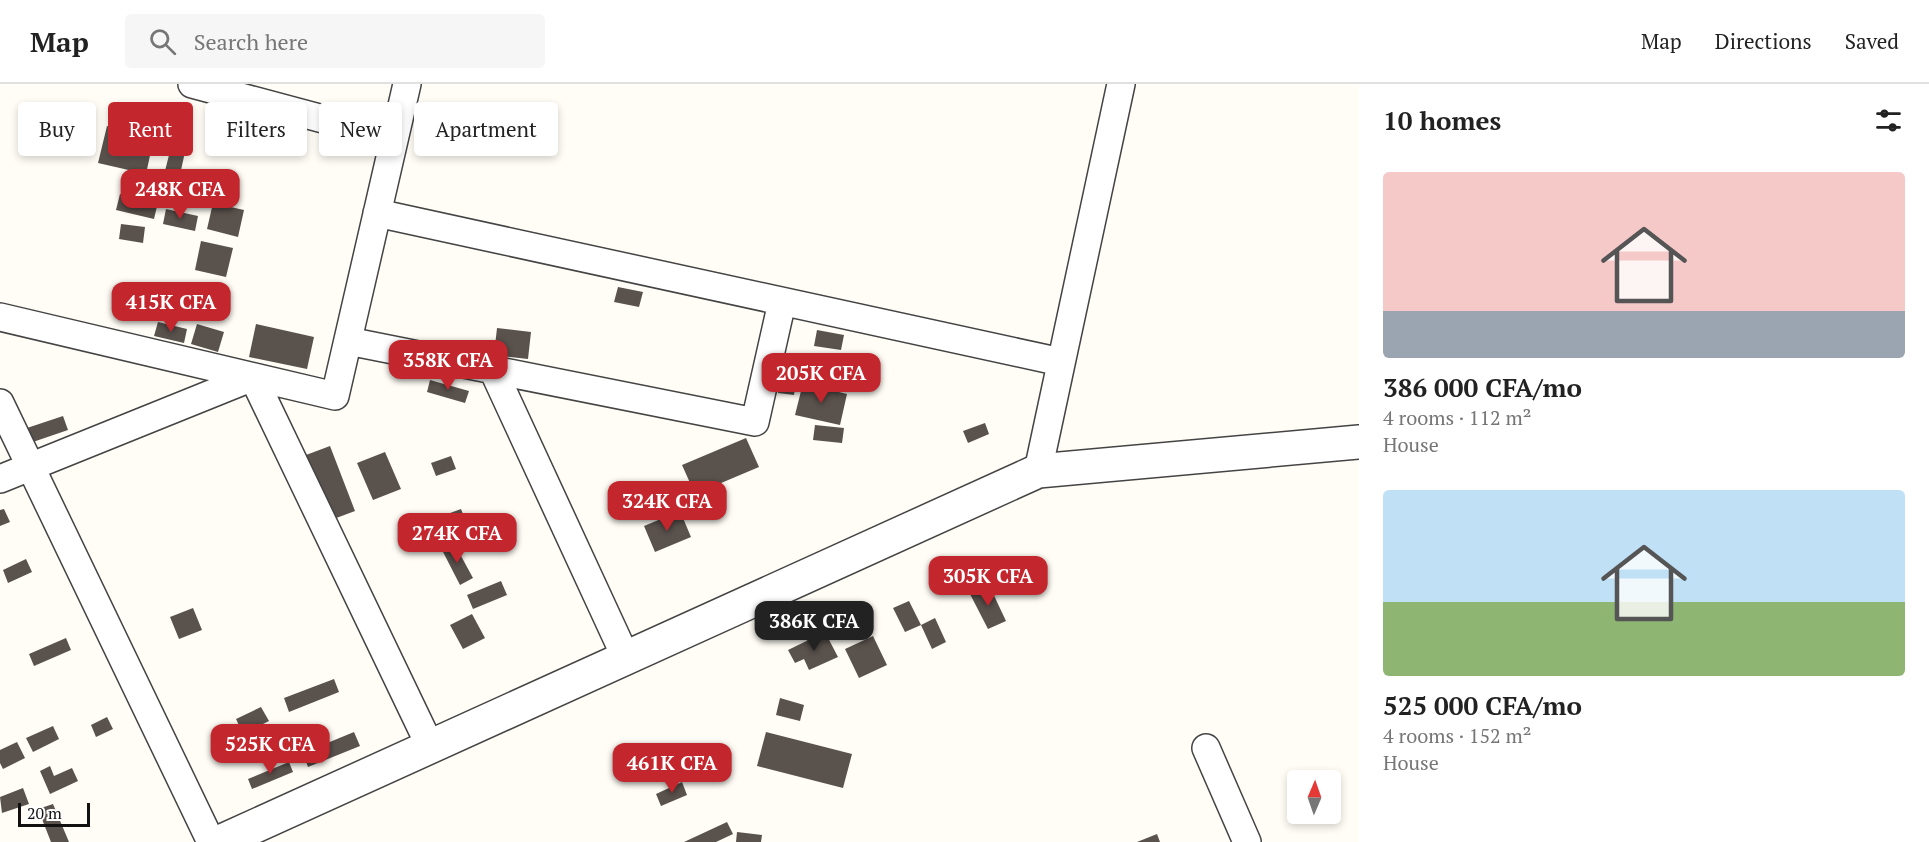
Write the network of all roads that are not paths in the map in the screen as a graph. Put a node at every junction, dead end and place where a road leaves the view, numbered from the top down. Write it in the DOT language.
graph roads {
  1 [pos="192,84"];
  2 [pos="407,84"];
  3 [pos="1121,84"];
  4 [pos="402,105"];
  5 [pos="319,118"];
  6 [pos="390,156"];
  7 [pos="377,213"];
  8 [pos="782,302"];
  9 [pos="0,317"];
  10 [pos="348,341"];
  11 [pos="1061,362"];
  12 [pos="493,370"];
  13 [pos="254,377"];
  14 [pos="0,404"];
  15 [pos="1359,442"];
  16 [pos="30,467"];
  17 [pos="1038,471"];
  18 [pos="0,479"];
  19 [pos="626,658"];
  20 [pos="430,746"];
  21 [pos="1206,748"];
  22 [pos="211,842"];
  23 [pos="220,842"];
  24 [pos="1247,842"];
  1 -- 5 [label="street"];
  2 -- 4 [label="street"];
  3 -- 11 [label="street"];
  6 -- 7 [label="street"];
  7 -- 8 [label="street"];
  7 -- 10 [label="street"];
  8 -- 11 [label="street"];
  8 -- 12 [label="street"];
  9 -- 13 [label="street"];
  10 -- 12 [label="street"];
  10 -- 13 [label="street"];
  11 -- 17 [label="street"];
  12 -- 19 [label="street"];
  13 -- 16 [label="street"];
  13 -- 20 [label="street"];
  14 -- 16 [label="street"];
  15 -- 17 [label="street"];
  16 -- 18 [label="street"];
  16 -- 22 [label="street"];
  17 -- 19 [label="street"];
  19 -- 20 [label="street"];
  20 -- 23 [label="street"];
  21 -- 24 [label="street"];
}
